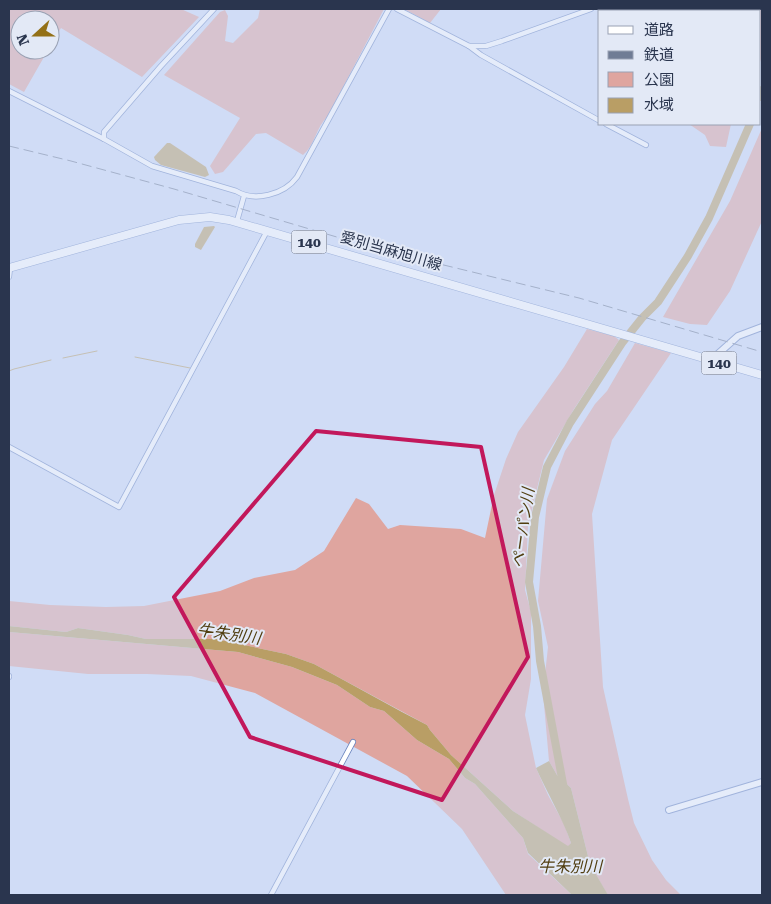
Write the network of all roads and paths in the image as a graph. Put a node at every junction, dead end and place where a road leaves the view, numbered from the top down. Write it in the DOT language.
graph roads {
  1 [pos="214,9"];
  2 [pos="390,9"];
  3 [pos="398,9"];
  4 [pos="591,9"];
  5 [pos="469,46"];
  6 [pos="9,91"];
  7 [pos="598,120"];
  8 [pos="608,125"];
  9 [pos="104,139"];
  10 [pos="646,145"];
  11 [pos="244,196"];
  12 [pos="237,221"];
  13 [pos="268,230"];
  14 [pos="9,268"];
  15 [pos="9,277"];
  16 [pos="762,327"];
  17 [pos="710,361"];
  18 [pos="762,375"];
  19 [pos="9,448"];
  20 [pos="353,742"];
  21 [pos="762,782"];
  22 [pos="669,810"];
  23 [pos="271,895"];
  1 -- 9 [label="street"];
  2 -- 11 [label="street"];
  3 -- 5 [label="street"];
  4 -- 5 [label="street"];
  5 -- 7 [label="street"];
  6 -- 9 [label="street"];
  8 -- 10 [label="street"];
  9 -- 11 [label="street"];
  11 -- 12 [label="street"];
  12 -- 13 [label="main road, 愛別当麻旭川線 / 140"];
  12 -- 14 [label="main road, 愛別当麻旭川線 / 140"];
  13 -- 17 [label="main road, 愛別当麻旭川線 / 140"];
  13 -- 19 [label="street"];
  14 -- 15 [label="street"];
  16 -- 17 [label="street"];
  17 -- 18 [label="main road, 愛別当麻旭川線 / 140"];
  20 -- 23 [label="street"];
  21 -- 22 [label="street"];
}
